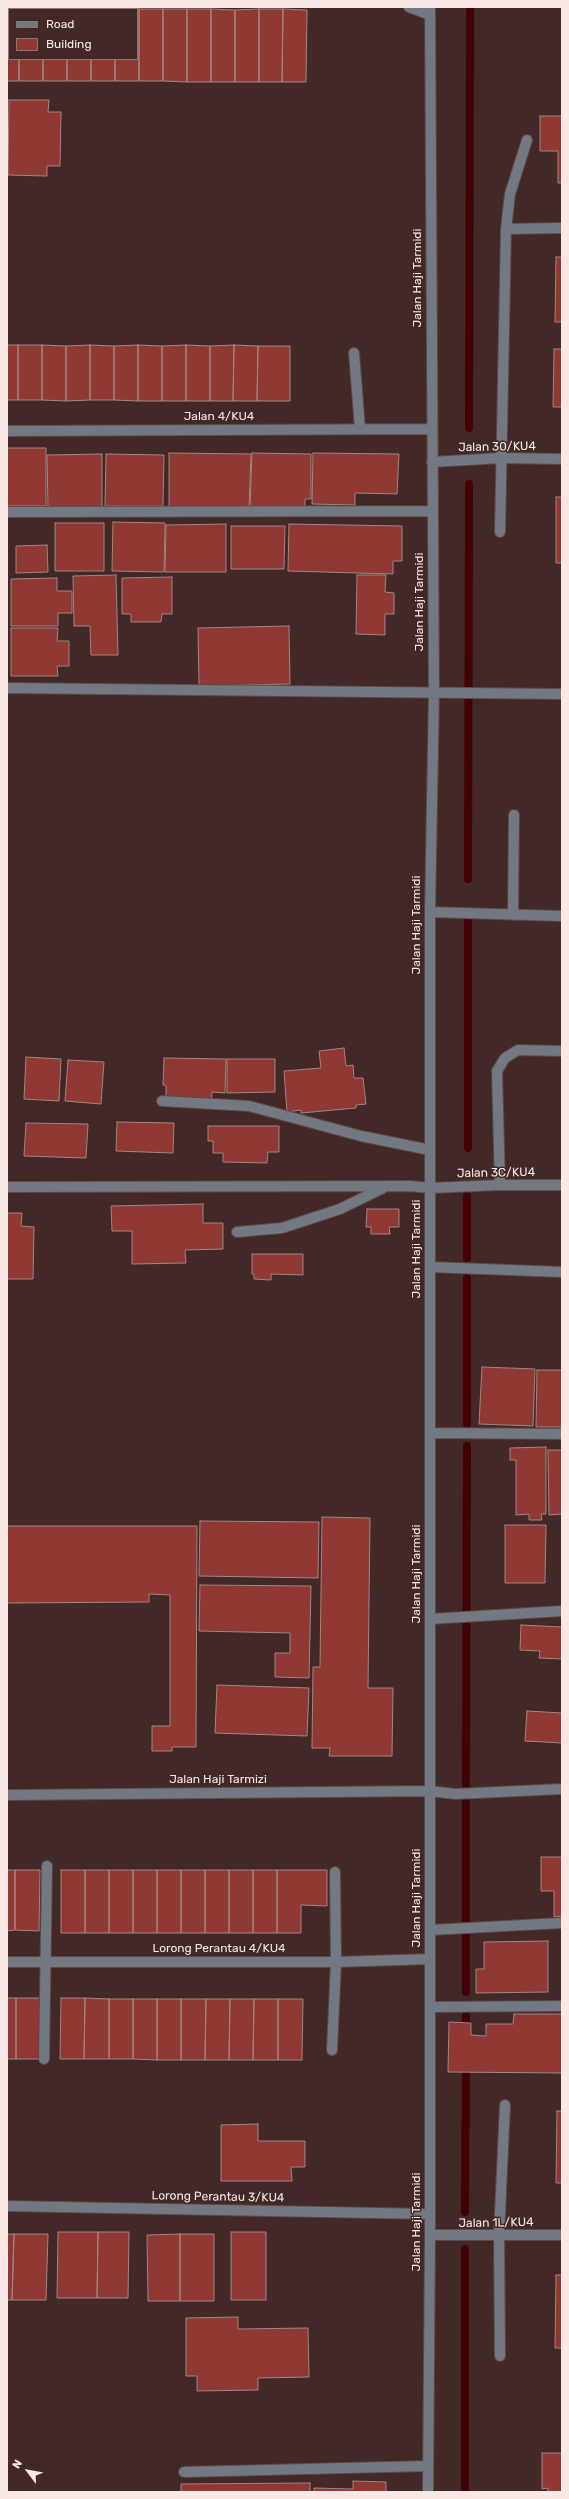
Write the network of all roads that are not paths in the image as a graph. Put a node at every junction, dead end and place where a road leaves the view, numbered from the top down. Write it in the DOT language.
graph roads {
  1 [pos="409,7"];
  2 [pos="430,11"];
  3 [pos="527,140"];
  4 [pos="562,228"];
  5 [pos="506,229"];
  6 [pos="354,353"];
  7 [pos="360,429"];
  8 [pos="432,429"];
  9 [pos="7,431"];
  10 [pos="501,458"];
  11 [pos="562,459"];
  12 [pos="432,462"];
  13 [pos="432,511"];
  14 [pos="7,512"];
  15 [pos="500,532"];
  16 [pos="7,688"];
  17 [pos="434,692"];
  18 [pos="562,694"];
  19 [pos="514,815"];
  20 [pos="430,912"];
  21 [pos="513,915"];
  22 [pos="562,916"];
  23 [pos="562,1051"];
  24 [pos="162,1101"];
  25 [pos="430,1150"];
  26 [pos="500,1185"];
  27 [pos="562,1185"];
  28 [pos="386,1186"];
  29 [pos="7,1187"];
  30 [pos="430,1188"];
  31 [pos="237,1232"];
  32 [pos="430,1266"];
  33 [pos="562,1272"];
  34 [pos="430,1433"];
  35 [pos="562,1434"];
  36 [pos="562,1611"];
  37 [pos="430,1619"];
  38 [pos="562,1789"];
  39 [pos="430,1791"];
  40 [pos="7,1795"];
  41 [pos="47,1866"];
  42 [pos="335,1872"];
  43 [pos="562,1923"];
  44 [pos="430,1930"];
  45 [pos="430,1959"];
  46 [pos="7,1962"];
  47 [pos="45,1962"];
  48 [pos="336,1962"];
  49 [pos="562,2006"];
  50 [pos="430,2007"];
  51 [pos="332,2050"];
  52 [pos="44,2059"];
  53 [pos="505,2105"];
  54 [pos="7,2206"];
  55 [pos="430,2214"];
  56 [pos="430,2235"];
  57 [pos="499,2235"];
  58 [pos="562,2235"];
  59 [pos="500,2356"];
  60 [pos="428,2466"];
  61 [pos="184,2472"];
  62 [pos="428,2492"];
  1 -- 2 [label="street"];
  2 -- 8 [label="street, Jalan Haji Tarmidi"];
  3 -- 5 [label="street"];
  4 -- 5 [label="street"];
  5 -- 10 [label="street"];
  6 -- 7 [label="street"];
  7 -- 8 [label="street, Jalan 4/KU4"];
  7 -- 9 [label="street, Jalan 4/KU4"];
  8 -- 12 [label="street, Jalan Haji Tarmidi"];
  10 -- 11 [label="street, Jalan 30/KU4"];
  10 -- 12 [label="street, Jalan 30/KU4"];
  10 -- 15 [label="street"];
  12 -- 13 [label="street, Jalan Haji Tarmidi"];
  13 -- 14 [label="street"];
  13 -- 17 [label="street, Jalan Haji Tarmidi"];
  16 -- 17 [label="street"];
  17 -- 18 [label="street"];
  17 -- 20 [label="street, Jalan Haji Tarmidi"];
  19 -- 21 [label="street"];
  20 -- 21 [label="street"];
  20 -- 25 [label="street, Jalan Haji Tarmidi"];
  21 -- 22 [label="street"];
  23 -- 26 [label="street"];
  24 -- 25 [label="street"];
  25 -- 30 [label="street, Jalan Haji Tarmidi"];
  26 -- 27 [label="street, Jalan 3C/KU4"];
  26 -- 30 [label="street, Jalan 3C/KU4"];
  28 -- 29 [label="street, Jalan 3C/KU4"];
  28 -- 30 [label="street, Jalan 3C/KU4"];
  28 -- 31 [label="street"];
  30 -- 32 [label="street, Jalan Haji Tarmidi"];
  32 -- 33 [label="street"];
  32 -- 34 [label="street, Jalan Haji Tarmidi"];
  34 -- 35 [label="street"];
  34 -- 37 [label="street, Jalan Haji Tarmidi"];
  36 -- 37 [label="street"];
  37 -- 39 [label="street, Jalan Haji Tarmidi"];
  38 -- 39 [label="street, Jalan Haji Tarmizi"];
  39 -- 40 [label="street, Jalan Haji Tarmizi"];
  39 -- 44 [label="street, Jalan Haji Tarmidi"];
  41 -- 47 [label="street"];
  42 -- 48 [label="street"];
  43 -- 44 [label="street"];
  44 -- 45 [label="street, Jalan Haji Tarmidi"];
  45 -- 48 [label="street, Lorong Perantau 4/KU4"];
  45 -- 50 [label="street, Jalan Haji Tarmidi"];
  46 -- 47 [label="street, Lorong Perantau 4/KU4"];
  47 -- 48 [label="street, Lorong Perantau 4/KU4"];
  47 -- 52 [label="street"];
  48 -- 51 [label="street"];
  49 -- 50 [label="street"];
  50 -- 55 [label="street, Jalan Haji Tarmidi"];
  53 -- 57 [label="street"];
  54 -- 55 [label="street, Lorong Perantau 3/KU4"];
  55 -- 56 [label="street, Jalan Haji Tarmidi"];
  56 -- 57 [label="street, Jalan 1L/KU4"];
  56 -- 60 [label="street, Jalan Haji Tarmidi"];
  57 -- 58 [label="street, Jalan 1L/KU4"];
  57 -- 59 [label="street"];
  60 -- 61 [label="street"];
  60 -- 62 [label="street, Jalan Haji Tarmidi"];
}
